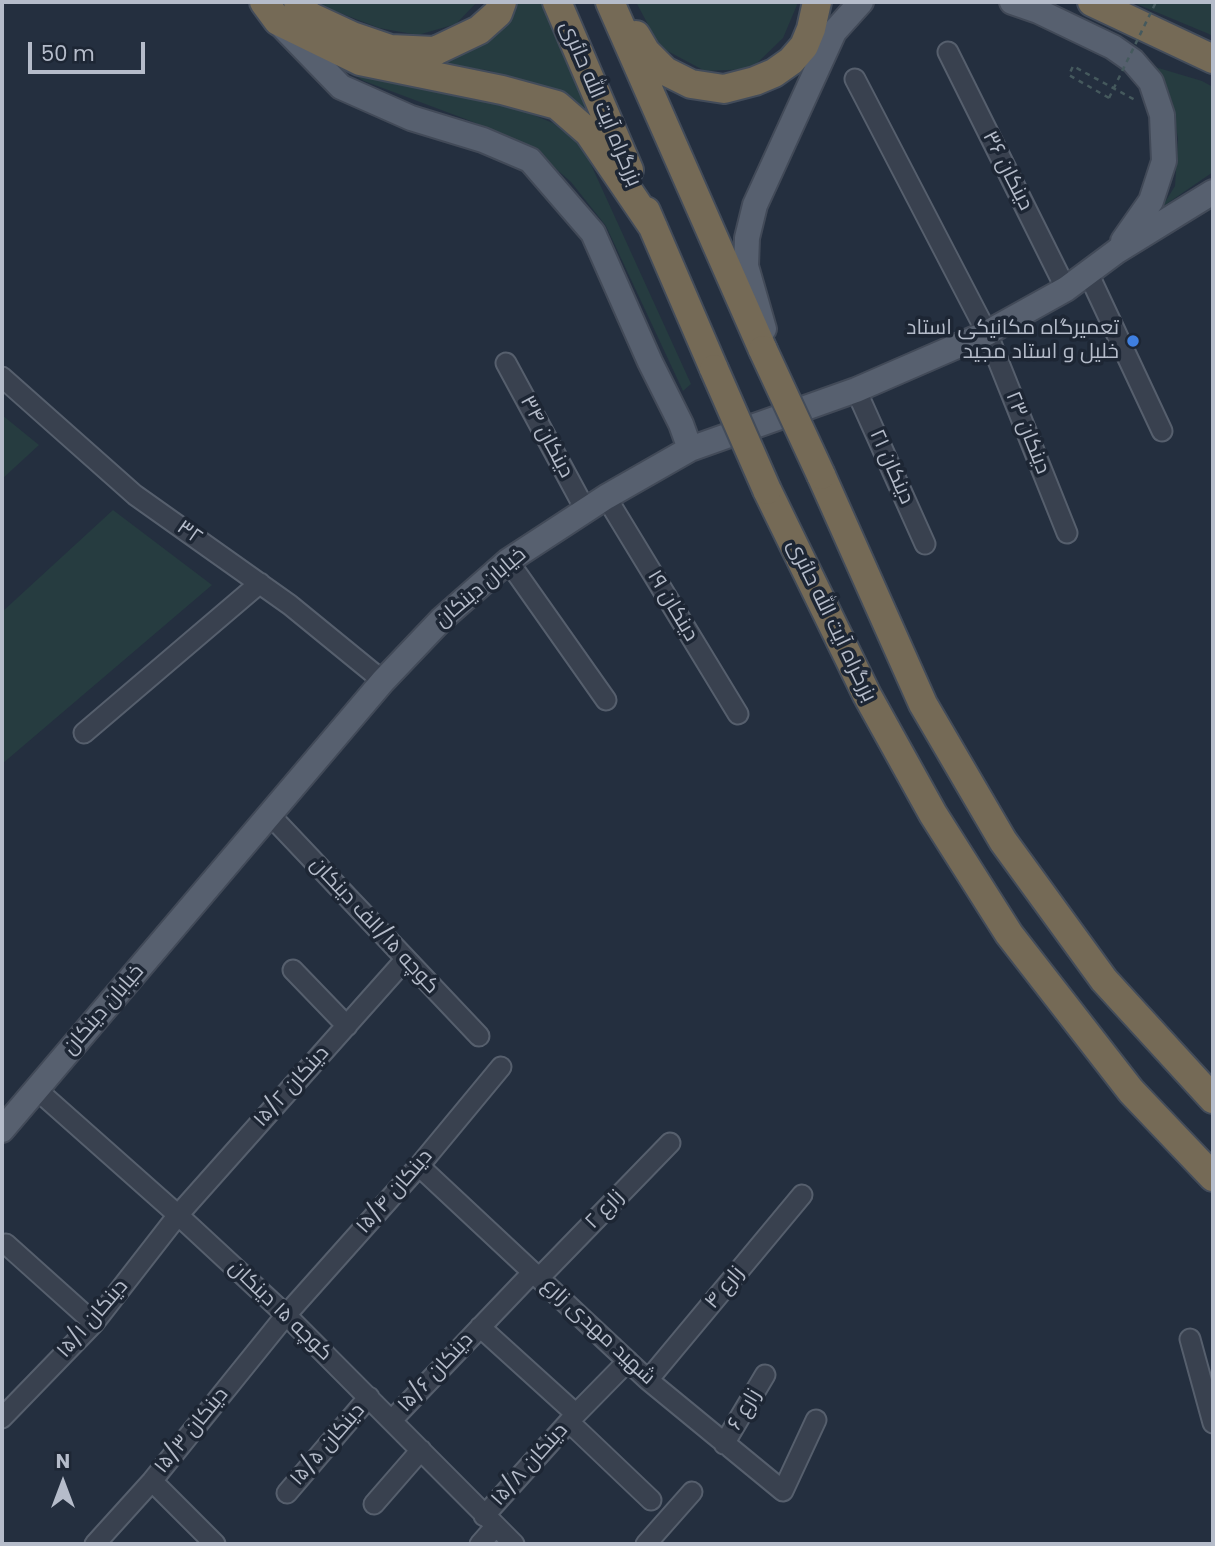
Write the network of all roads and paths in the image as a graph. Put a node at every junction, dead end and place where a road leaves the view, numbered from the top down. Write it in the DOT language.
graph roads {
  1 [pos="298,2"];
  2 [pos="502,2"];
  3 [pos="557,2"];
  4 [pos="610,2"];
  5 [pos="615,2"];
  6 [pos="817,2"];
  7 [pos="861,2"];
  8 [pos="1012,2"];
  9 [pos="1092,2"];
  10 [pos="1156,2"];
  11 [pos="271,11"];
  12 [pos="948,52"];
  13 [pos="1213,59"];
  14 [pos="855,79"];
  15 [pos="1162,115"];
  16 [pos="1213,192"];
  17 [pos="653,227"];
  18 [pos="1116,251"];
  19 [pos="1088,273"];
  20 [pos="1066,289"];
  21 [pos="987,333"];
  22 [pos="506,363"];
  23 [pos="2,377"];
  24 [pos="856,390"];
  25 [pos="785,401"];
  26 [pos="1162,431"];
  27 [pos="690,449"];
  28 [pos="596,504"];
  29 [pos="1067,533"];
  30 [pos="925,544"];
  31 [pos="508,561"];
  32 [pos="260,583"];
  33 [pos="383,681"];
  34 [pos="606,700"];
  35 [pos="738,714"];
  36 [pos="84,733"];
  37 [pos="270,815"];
  38 [pos="405,960"];
  39 [pos="293,970"];
  40 [pos="347,1026"];
  41 [pos="479,1036"];
  42 [pos="501,1067"];
  43 [pos="36,1089"];
  44 [pos="1213,1100"];
  45 [pos="2,1130"];
  46 [pos="670,1143"];
  47 [pos="419,1166"];
  48 [pos="1213,1177"];
  49 [pos="802,1195"];
  50 [pos="178,1215"];
  51 [pos="6,1244"];
  52 [pos="536,1275"];
  53 [pos="286,1315"];
  54 [pos="94,1323"];
  55 [pos="480,1327"];
  56 [pos="1190,1339"];
  57 [pos="628,1361"];
  58 [pos="765,1375"];
  59 [pos="648,1380"];
  60 [pos="369,1397"];
  61 [pos="2,1418"];
  62 [pos="573,1418"];
  63 [pos="392,1420"];
  64 [pos="817,1420"];
  65 [pos="1213,1423"];
  66 [pos="724,1444"];
  67 [pos="421,1450"];
  68 [pos="152,1481"];
  69 [pos="692,1492"];
  70 [pos="287,1493"];
  71 [pos="651,1500"];
  72 [pos="374,1504"];
  73 [pos="489,1521"];
  74 [pos="95,1544"];
  75 [pos="215,1544"];
  76 [pos="480,1544"];
  77 [pos="514,1544"];
  78 [pos="646,1544"];
  1 -- 2 [label="highway"];
  3 -- 17 [label="highway, بزرگراه آیت الله حائری"];
  4 -- 25 [label="highway, bridge"];
  5 -- 6 [label="highway"];
  7 -- 25 [label="main road"];
  8 -- 15 [label="main road"];
  9 -- 13 [label="highway"];
  10 -- 15 [label="path, bridge"];
  11 -- 17 [label="highway"];
  11 -- 27 [label="main road"];
  12 -- 20 [label="street, ۳۶ دینکان"];
  14 -- 21 [label="street, ۲۳ دینکان"];
  15 -- 18 [label="main road"];
  16 -- 18 [label="main road"];
  17 -- 48 [label="highway, بزرگراه آیت الله حائری, bridge"];
  18 -- 19 [label="main road, خیابان دینکان"];
  19 -- 20 [label="main road, خیابان دینکان"];
  19 -- 26 [label="street"];
  20 -- 21 [label="main road, خیابان دینکان"];
  21 -- 24 [label="main road, خیابان دینکان"];
  21 -- 29 [label="street, ۲۳ دینکان"];
  22 -- 28 [label="street, ۳۴ دینکان"];
  23 -- 32 [label="street, ۳۲"];
  24 -- 27 [label="main road, خیابان دینکان"];
  24 -- 30 [label="street, ۲۱ دینکان"];
  25 -- 44 [label="highway, bridge"];
  27 -- 28 [label="main road, خیابان دینکان"];
  28 -- 31 [label="main road, خیابان دینکان"];
  28 -- 35 [label="street, ۱۹ دینکان"];
  31 -- 33 [label="main road, خیابان دینکان"];
  31 -- 34 [label="street"];
  32 -- 33 [label="street, ۳۲"];
  32 -- 36 [label="street"];
  33 -- 37 [label="main road, خیابان دینکان"];
  37 -- 38 [label="street, کوچه ۱۵/الف دینکان"];
  37 -- 43 [label="main road, خیابان دینکان"];
  38 -- 40 [label="street, ۱۵/۲ دینکان"];
  38 -- 41 [label="street, کوچه ۱۵/الف دینکان"];
  39 -- 40 [label="street"];
  40 -- 50 [label="street, ۱۵/۲ دینکان"];
  42 -- 47 [label="street, ۱۵/۴ دینکان"];
  43 -- 45 [label="main road, خیابان دینکان"];
  43 -- 50 [label="street, کوچه ۱۵ دینکان"];
  46 -- 52 [label="street, ۲ زارع"];
  47 -- 52 [label="street, شهید مهدی زارع"];
  47 -- 53 [label="street, ۱۵/۴ دینکان"];
  49 -- 59 [label="street, ۴ زارع"];
  50 -- 53 [label="street, کوچه ۱۵ دینکان"];
  50 -- 54 [label="street, ۱۵/۱ دینکان"];
  51 -- 54 [label="street"];
  52 -- 55 [label="street, ۲ زارع"];
  52 -- 57 [label="street, شهید مهدی زارع"];
  53 -- 60 [label="street, کوچه ۱۵ دینکان"];
  53 -- 68 [label="street, ۱۵/۳ دینکان"];
  54 -- 61 [label="street, ۱۵/۱ دینکان"];
  55 -- 62 [label="street"];
  55 -- 63 [label="street, ۱۵/۶ دینکان"];
  56 -- 65 [label="street"];
  57 -- 59 [label="street, شهید مهدی زارع"];
  57 -- 62 [label="street, ۱۵/۸ دینکان"];
  58 -- 66 [label="street, ۶ زارع"];
  59 -- 66 [label="street, شهید مهدی زارع"];
  60 -- 63 [label="street, کوچه ۱۵ دینکان"];
  60 -- 70 [label="street, ۱۵/۵ دینکان"];
  62 -- 71 [label="street"];
  62 -- 73 [label="street, ۱۵/۸ دینکان"];
  63 -- 67 [label="street, کوچه ۱۵ دینکان"];
  64 -- 66 [label="street, شهید مهدی زارع"];
  67 -- 72 [label="street"];
  67 -- 73 [label="street, کوچه ۱۵ دینکان"];
  68 -- 74 [label="street, ۱۵/۳ دینکان"];
  68 -- 75 [label="street"];
  69 -- 78 [label="street"];
  73 -- 76 [label="street, ۱۵/۸ دینکان"];
  73 -- 77 [label="street, کوچه ۱۵ دینکان"];
}
